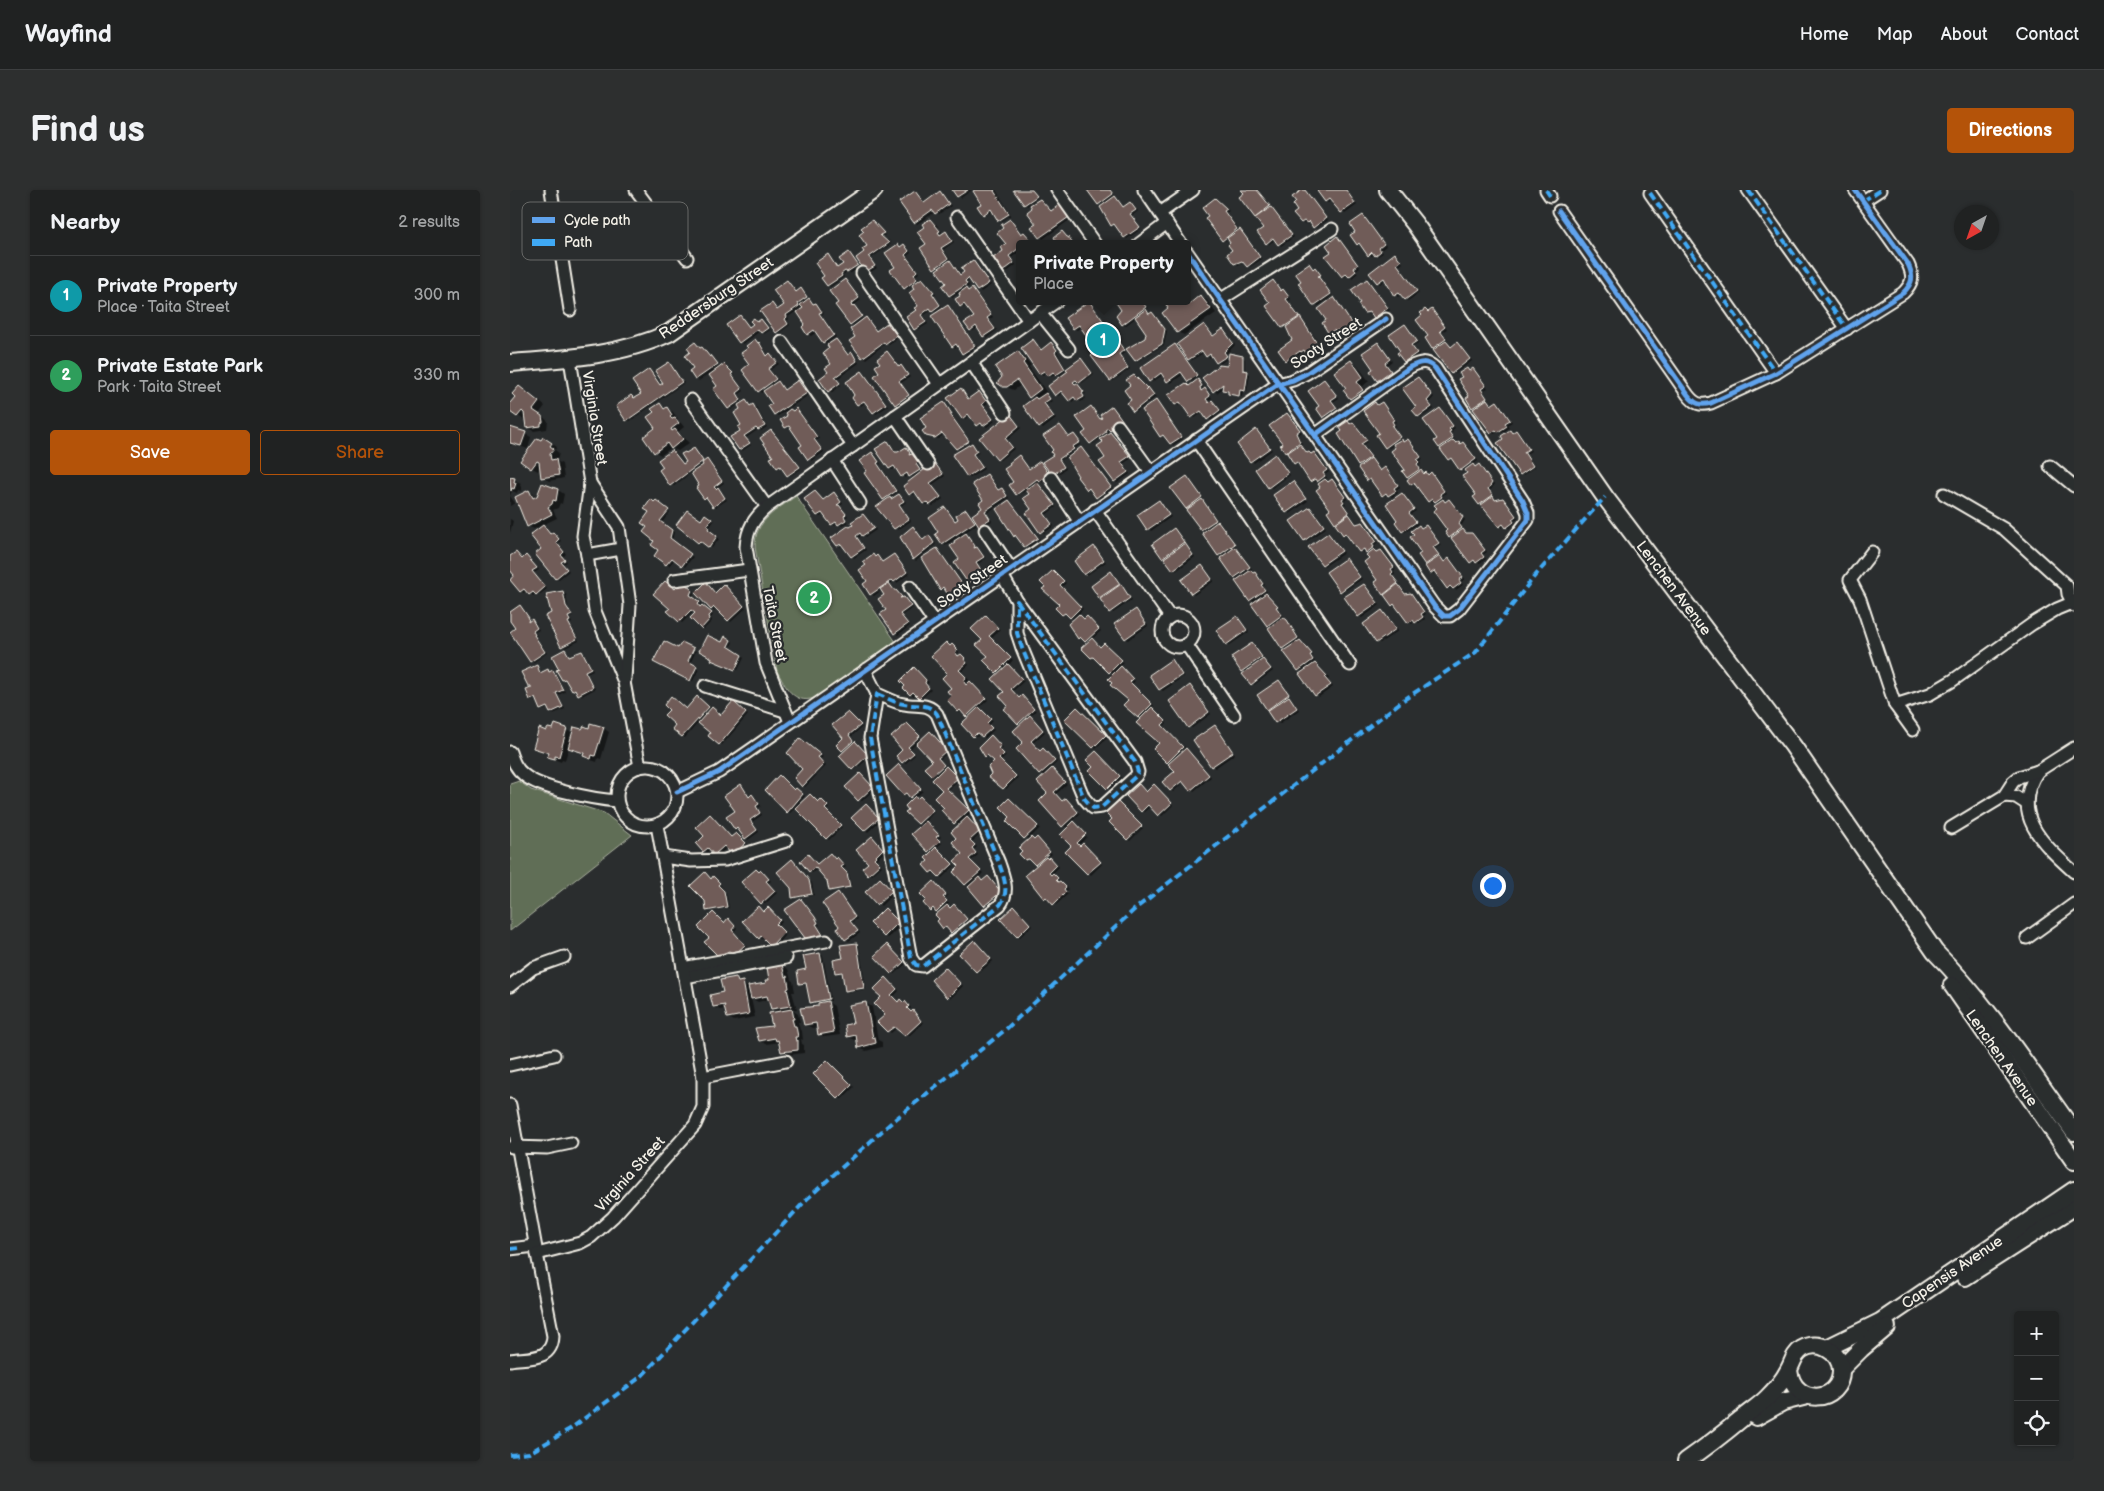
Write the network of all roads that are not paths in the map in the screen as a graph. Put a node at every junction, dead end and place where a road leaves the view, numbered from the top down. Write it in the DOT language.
graph roads {
  1 [pos="636,190"];
  2 [pos="874,190"];
  3 [pos="1057,190"];
  4 [pos="1144,190"];
  5 [pos="1193,190"];
  6 [pos="1388,190"];
  7 [pos="1397,190"];
  8 [pos="1748,190"];
  9 [pos="1855,190"];
  10 [pos="1880,190"];
  11 [pos="1650,193"];
  12 [pos="1863,201"];
  13 [pos="645,202"];
  14 [pos="1559,211"];
  15 [pos="1160,213"];
  16 [pos="957,217"];
  17 [pos="1167,223"];
  18 [pos="1415,224"];
  19 [pos="1332,229"];
  20 [pos="1092,240"];
  21 [pos="1144,240"];
  22 [pos="1178,240"];
  23 [pos="1191,258"];
  24 [pos="562,260"];
  25 [pos="862,272"];
  26 [pos="1220,300"];
  27 [pos="1016,302"];
  28 [pos="1018,305"];
  29 [pos="1052,305"];
  30 [pos="570,310"];
  31 [pos="1040,313"];
  32 [pos="1386,319"];
  33 [pos="1029,321"];
  34 [pos="1847,329"];
  35 [pos="782,342"];
  36 [pos="1069,349"];
  37 [pos="570,359"];
  38 [pos="971,362"];
  39 [pos="510,363"];
  40 [pos="1776,373"];
  41 [pos="940,384"];
  42 [pos="1278,384"];
  43 [pos="691,400"];
  44 [pos="1004,413"];
  45 [pos="895,416"];
  46 [pos="1118,426"];
  47 [pos="1315,435"];
  48 [pos="1196,440"];
  49 [pos="853,446"];
  50 [pos="832,460"];
  51 [pos="928,464"];
  52 [pos="2050,466"];
  53 [pos="1151,472"];
  54 [pos="1051,478"];
  55 [pos="590,483"];
  56 [pos="2074,486"];
  57 [pos="1944,494"];
  58 [pos="860,503"];
  59 [pos="767,507"];
  60 [pos="1096,510"];
  61 [pos="1080,522"];
  62 [pos="985,530"];
  63 [pos="621,549"];
  64 [pos="1872,552"];
  65 [pos="587,555"];
  66 [pos="749,570"];
  67 [pos="1006,572"];
  68 [pos="674,580"];
  69 [pos="910,587"];
  70 [pos="1017,601"];
  71 [pos="2073,604"];
  72 [pos="1170,617"];
  73 [pos="934,622"];
  74 [pos="1186,644"];
  75 [pos="1350,665"];
  76 [pos="865,670"];
  77 [pos="624,682"];
  78 [pos="705,686"];
  79 [pos="877,694"];
  80 [pos="1895,705"];
  81 [pos="785,711"];
  82 [pos="1234,715"];
  83 [pos="790,722"];
  84 [pos="1913,730"];
  85 [pos="2074,748"];
  86 [pos="510,752"];
  87 [pos="640,767"];
  88 [pos="2038,771"];
  89 [pos="677,792"];
  90 [pos="2004,796"];
  91 [pos="616,802"];
  92 [pos="2027,804"];
  93 [pos="657,825"];
  94 [pos="1951,828"];
  95 [pos="786,841"];
  96 [pos="663,857"];
  97 [pos="2074,872"];
  98 [pos="2074,904"];
  99 [pos="2027,938"];
  100 [pos="826,941"];
  101 [pos="1935,952"];
  102 [pos="564,957"];
  103 [pos="786,958"];
  104 [pos="684,972"];
  105 [pos="510,986"];
  106 [pos="554,1055"];
  107 [pos="786,1061"];
  108 [pos="510,1065"];
  109 [pos="703,1077"];
  110 [pos="510,1105"];
  111 [pos="2074,1132"];
  112 [pos="571,1142"];
  113 [pos="514,1147"];
  114 [pos="2074,1161"];
  115 [pos="2074,1190"];
  116 [pos="2074,1207"];
  117 [pos="510,1249"];
  118 [pos="536,1250"];
  119 [pos="1827,1348"];
  120 [pos="510,1360"];
  121 [pos="1841,1369"];
  122 [pos="1789,1370"];
  123 [pos="1807,1396"];
  124 [pos="1720,1438"];
  125 [pos="1686,1461"];
  1 -- 13 [label="street"];
  2 -- 37 [label="main road, Reddersburg Street"];
  3 -- 20 [label="street"];
  4 -- 15 [label="street"];
  5 -- 15 [label="street"];
  6 -- 18 [label="main road, Lenchen Avenue"];
  7 -- 18 [label="main road, Lenchen Avenue"];
  8 -- 34 [label="street"];
  9 -- 12 [label="street"];
  10 -- 12 [label="street"];
  11 -- 40 [label="street"];
  12 -- 34 [label="street"];
  14 -- 40 [label="street"];
  15 -- 17 [label="street"];
  16 -- 27 [label="street"];
  17 -- 21 [label="street"];
  17 -- 22 [label="street"];
  18 -- 101 [label="main road, Lenchen Avenue"];
  19 -- 26 [label="street"];
  23 -- 26 [label="street, Sooty Street"];
  24 -- 30 [label="street"];
  25 -- 41 [label="street"];
  26 -- 42 [label="street, Sooty Street"];
  28 -- 33 [label="street"];
  29 -- 31 [label="street, Taita Street"];
  31 -- 33 [label="street, Taita Street"];
  31 -- 36 [label="street"];
  32 -- 42 [label="street, Sooty Street"];
  33 -- 38 [label="street, Taita Street"];
  34 -- 40 [label="street"];
  35 -- 49 [label="street"];
  37 -- 39 [label="main road, Reddersburg Street"];
  37 -- 55 [label="street, Virginia Street"];
  38 -- 41 [label="street, Taita Street"];
  38 -- 44 [label="street"];
  41 -- 45 [label="street, Taita Street"];
  42 -- 47 [label="street"];
  42 -- 48 [label="street, Sooty Street"];
  43 -- 59 [label="street"];
  45 -- 49 [label="street, Taita Street"];
  45 -- 51 [label="street"];
  46 -- 53 [label="street"];
  47 -- 47 [label="street"];
  48 -- 53 [label="street, Sooty Street"];
  48 -- 75 [label="street"];
  49 -- 50 [label="street, Taita Street"];
  50 -- 58 [label="street"];
  50 -- 59 [label="street, Taita Street"];
  52 -- 56 [label="street"];
  53 -- 60 [label="street, Sooty Street"];
  54 -- 61 [label="street"];
  55 -- 63 [label="street, Virginia Street"];
  55 -- 65 [label="street, Virginia Street"];
  57 -- 71 [label="street"];
  59 -- 66 [label="street, Taita Street"];
  60 -- 61 [label="street, Sooty Street"];
  60 -- 72 [label="street"];
  61 -- 67 [label="street, Sooty Street"];
  62 -- 67 [label="street"];
  63 -- 65 [label="street"];
  63 -- 77 [label="street, Virginia Street"];
  64 -- 80 [label="street"];
  65 -- 77 [label="street, Virginia Street"];
  66 -- 68 [label="street, Taita Street"];
  66 -- 81 [label="street, Taita Street"];
  67 -- 70 [label="street"];
  67 -- 73 [label="street, Sooty Street"];
  69 -- 73 [label="street"];
  70 -- 70 [label="street"];
  71 -- 80 [label="street"];
  72 -- 74 [label="street"];
  72 -- 74 [label="street"];
  73 -- 76 [label="street, Sooty Street"];
  74 -- 82 [label="street"];
  76 -- 79 [label="street"];
  76 -- 83 [label="street, Sooty Street"];
  77 -- 87 [label="street, Virginia Street"];
  78 -- 81 [label="street"];
  79 -- 79 [label="street"];
  80 -- 84 [label="street"];
  81 -- 83 [label="street, Taita Street"];
  83 -- 89 [label="street, Sooty Street"];
  85 -- 88 [label="street"];
  86 -- 91 [label="street"];
  87 -- 89 [label="street"];
  87 -- 91 [label="street"];
  88 -- 90 [label="street"];
  88 -- 92 [label="street"];
  89 -- 93 [label="street"];
  90 -- 92 [label="street"];
  90 -- 94 [label="street"];
  91 -- 93 [label="street"];
  92 -- 97 [label="street"];
  93 -- 96 [label="street, Virginia Street"];
  95 -- 96 [label="street"];
  96 -- 104 [label="street, Virginia Street"];
  98 -- 99 [label="street"];
  100 -- 104 [label="street"];
  101 -- 111 [label="main road, Lenchen Avenue"];
  101 -- 114 [label="main road, Lenchen Avenue"];
  102 -- 105 [label="street"];
  103 -- 104 [label="street"];
  104 -- 109 [label="street, Virginia Street"];
  106 -- 108 [label="street"];
  107 -- 109 [label="street"];
  109 -- 118 [label="street, Virginia Street"];
  110 -- 113 [label="street"];
  112 -- 113 [label="street"];
  113 -- 118 [label="street"];
  115 -- 119 [label="main road, Capensis Avenue"];
  116 -- 121 [label="main road, Capensis Avenue"];
  117 -- 118 [label="street, Virginia Street"];
  118 -- 120 [label="street"];
  119 -- 121 [label="main road"];
  119 -- 122 [label="main road"];
  121 -- 123 [label="main road"];
  122 -- 123 [label="main road"];
  122 -- 124 [label="main road"];
  123 -- 124 [label="main road"];
  124 -- 125 [label="main road"];
}
